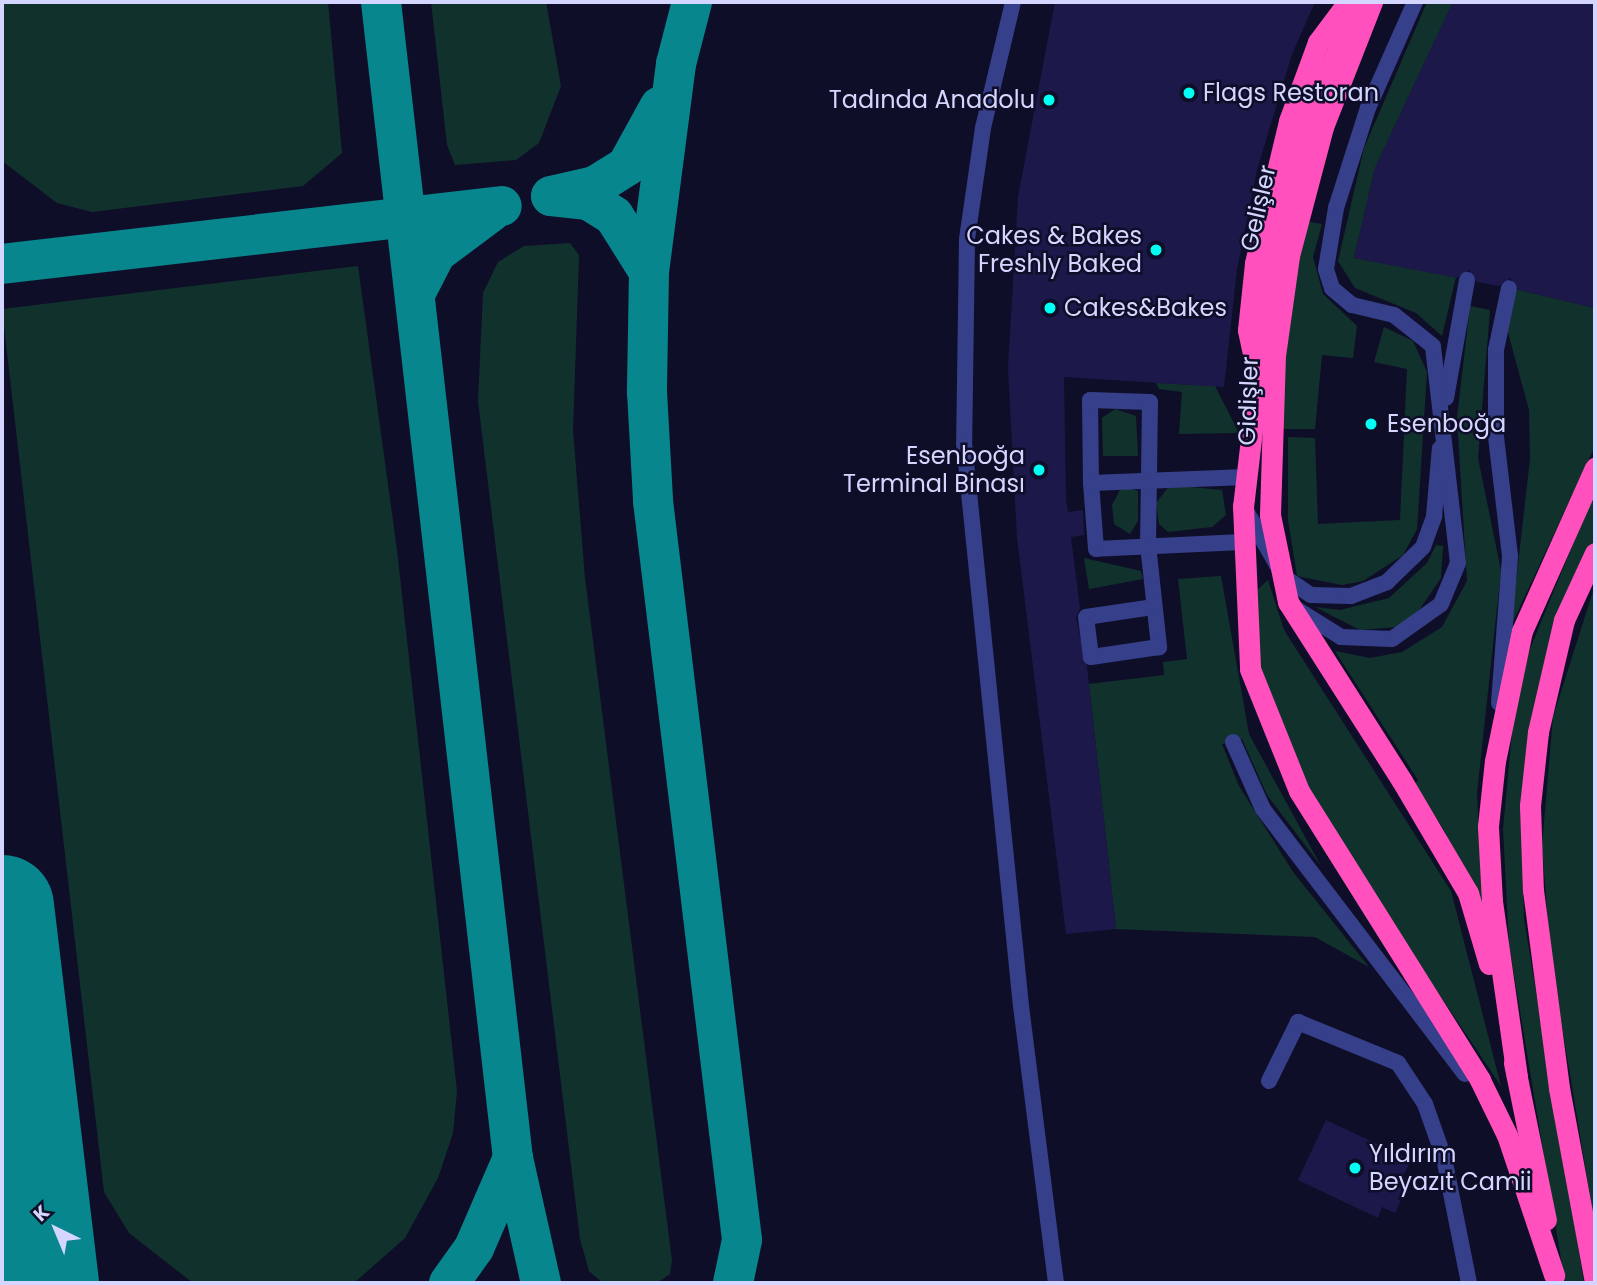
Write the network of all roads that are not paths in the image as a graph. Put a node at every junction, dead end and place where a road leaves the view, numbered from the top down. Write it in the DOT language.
graph roads {
  1 [pos="1013,2"];
  2 [pos="1348,2"];
  3 [pos="1356,2"];
  4 [pos="1372,2"];
  5 [pos="1415,2"];
  6 [pos="1467,280"];
  7 [pos="1509,288"];
  8 [pos="1443,414"];
  9 [pos="1273,467"];
  10 [pos="1595,468"];
  11 [pos="1246,477"];
  12 [pos="1148,479"];
  13 [pos="1091,483"];
  14 [pos="1243,506"];
  15 [pos="1242,542"];
  16 [pos="1148,545"];
  17 [pos="1595,553"];
  18 [pos="1288,602"];
  19 [pos="1154,607"];
  20 [pos="1233,742"];
  21 [pos="1495,761"];
  22 [pos="1517,1077"];
  23 [pos="1269,1081"];
  24 [pos="1507,1135"];
  25 [pos="1555,1279"];
  26 [pos="1056,1283"];
  27 [pos="1469,1283"];
  28 [pos="1595,1283"];
  1 -- 26 [label="lane"];
  2 -- 9 [label="highway, bridge"];
  3 -- 11 [label="highway, Gelişler"];
  4 -- 9 [label="highway, Gidişler, bridge"];
  5 -- 8 [label="lane"];
  6 -- 8 [label="lane"];
  7 -- 21 [label="lane"];
  8 -- 14 [label="lane"];
  8 -- 18 [label="lane"];
  9 -- 18 [label="highway, Gidişler, bridge"];
  10 -- 21 [label="highway"];
  11 -- 12 [label="lane"];
  11 -- 14 [label="highway, Gelişler"];
  12 -- 13 [label="lane"];
  12 -- 13 [label="lane"];
  12 -- 16 [label="lane"];
  13 -- 16 [label="lane"];
  14 -- 15 [label="highway, Gelişler"];
  15 -- 16 [label="lane"];
  15 -- 24 [label="highway, Gelişler"];
  16 -- 19 [label="lane"];
  17 -- 28 [label="highway"];
  18 -- 22 [label="highway, Gidişler, bridge"];
  19 -- 19 [label="lane"];
  20 -- 24 [label="lane"];
  21 -- 22 [label="highway"];
  22 -- 25 [label="highway"];
  23 -- 27 [label="lane"];
  24 -- 25 [label="highway, Gelişler"];
}
